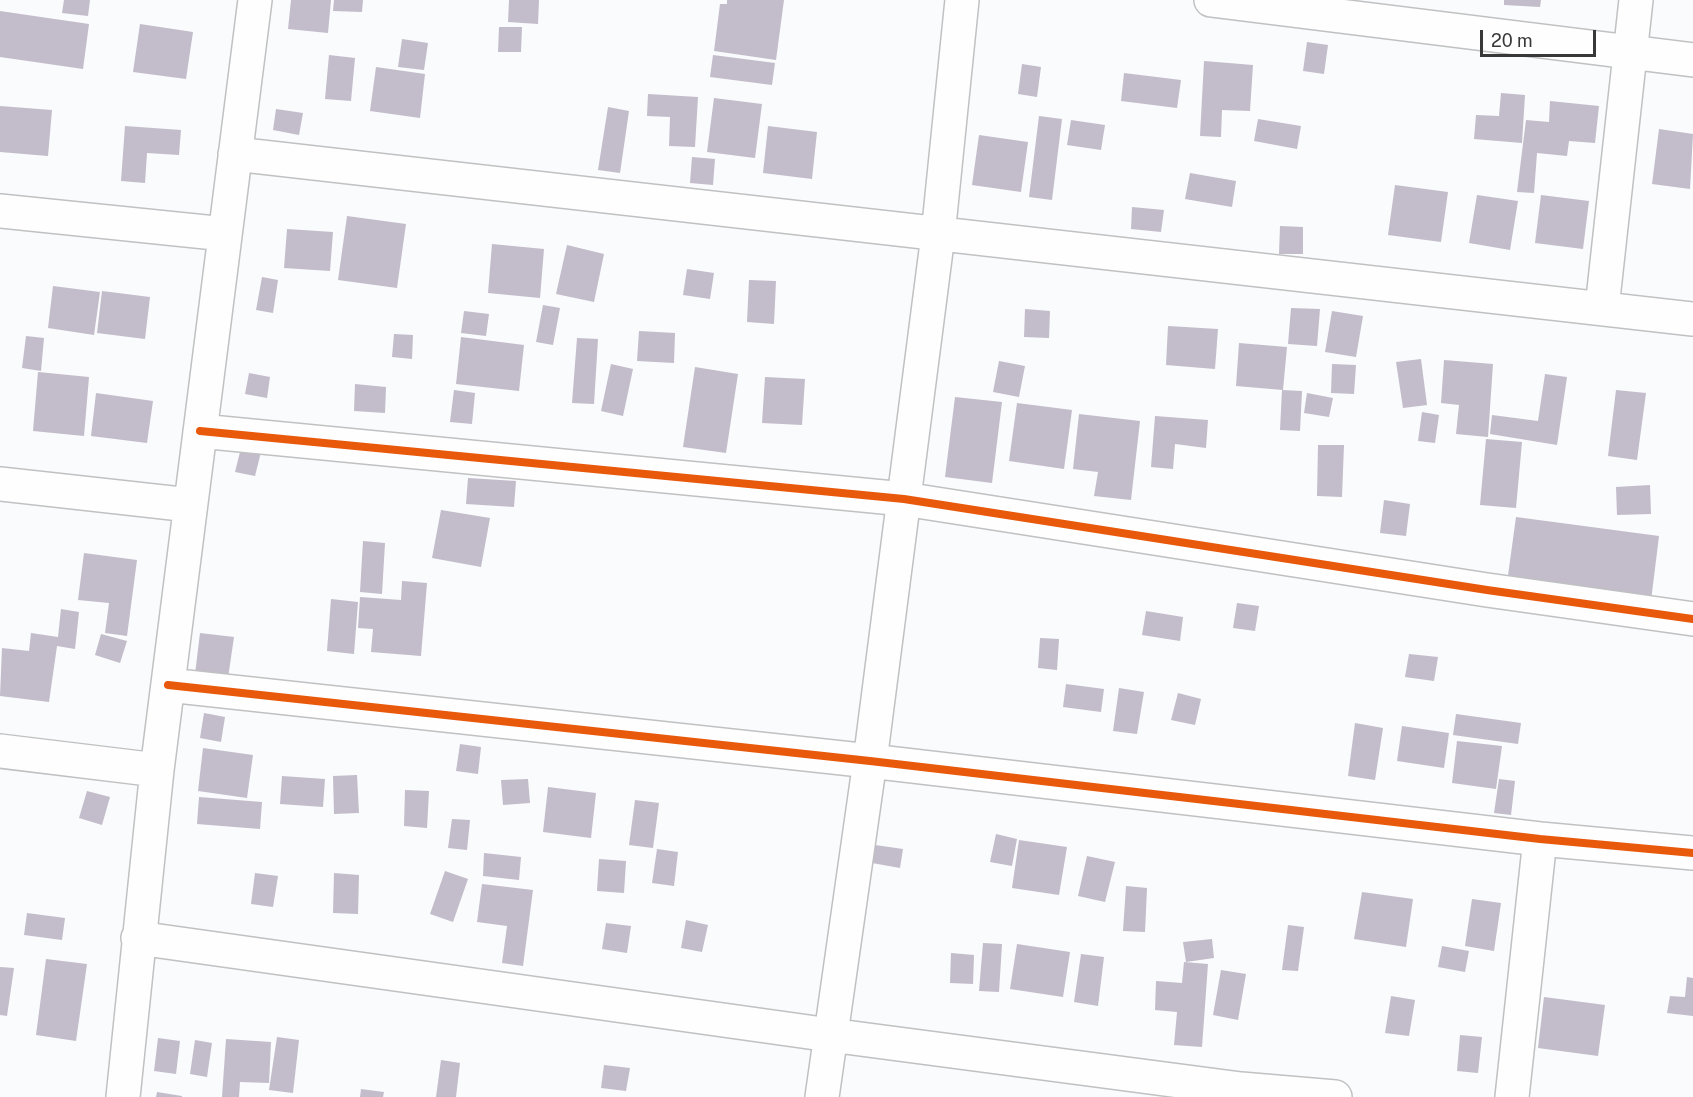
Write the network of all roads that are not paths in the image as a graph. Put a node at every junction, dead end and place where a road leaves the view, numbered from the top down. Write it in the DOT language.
graph roads {
  1 [pos="255,0"];
  2 [pos="962,0"];
  3 [pos="1211,0"];
  4 [pos="1636,0"];
  5 [pos="1629,53"];
  6 [pos="1693,60"];
  7 [pos="235,154"];
  8 [pos="0,211"];
  9 [pos="225,234"];
  10 [pos="938,235"];
  11 [pos="1602,308"];
  12 [pos="1693,320"];
  13 [pos="200,431"];
  14 [pos="0,484"];
  15 [pos="904,499"];
  16 [pos="190,505"];
  17 [pos="1693,619"];
  18 [pos="168,685"];
  19 [pos="0,751"];
  20 [pos="870,761"];
  21 [pos="157,770"];
  22 [pos="1540,839"];
  23 [pos="1693,853"];
  24 [pos="138,938"];
  25 [pos="831,1035"];
  26 [pos="1241,1093"];
  27 [pos="123,1097"];
  28 [pos="822,1097"];
  29 [pos="1335,1097"];
  30 [pos="1512,1097"];
  1 -- 7 [label="street"];
  2 -- 10 [label="street"];
  3 -- 5 [label="street"];
  4 -- 5 [label="street"];
  5 -- 6 [label="street"];
  5 -- 11 [label="street"];
  7 -- 9 [label="street"];
  7 -- 10 [label="street"];
  8 -- 9 [label="street"];
  9 -- 13 [label="street"];
  10 -- 11 [label="street"];
  10 -- 15 [label="street"];
  11 -- 12 [label="street"];
  13 -- 15 [label="street"];
  13 -- 16 [label="street"];
  14 -- 16 [label="street"];
  15 -- 17 [label="street"];
  15 -- 20 [label="street"];
  16 -- 18 [label="street"];
  18 -- 20 [label="street"];
  18 -- 21 [label="street"];
  19 -- 21 [label="street"];
  20 -- 22 [label="street"];
  20 -- 25 [label="street"];
  21 -- 24 [label="street"];
  22 -- 23 [label="street"];
  22 -- 30 [label="street"];
  24 -- 25 [label="street"];
  24 -- 27 [label="street"];
  25 -- 26 [label="street"];
  25 -- 28 [label="street"];
  26 -- 29 [label="street"];
}
